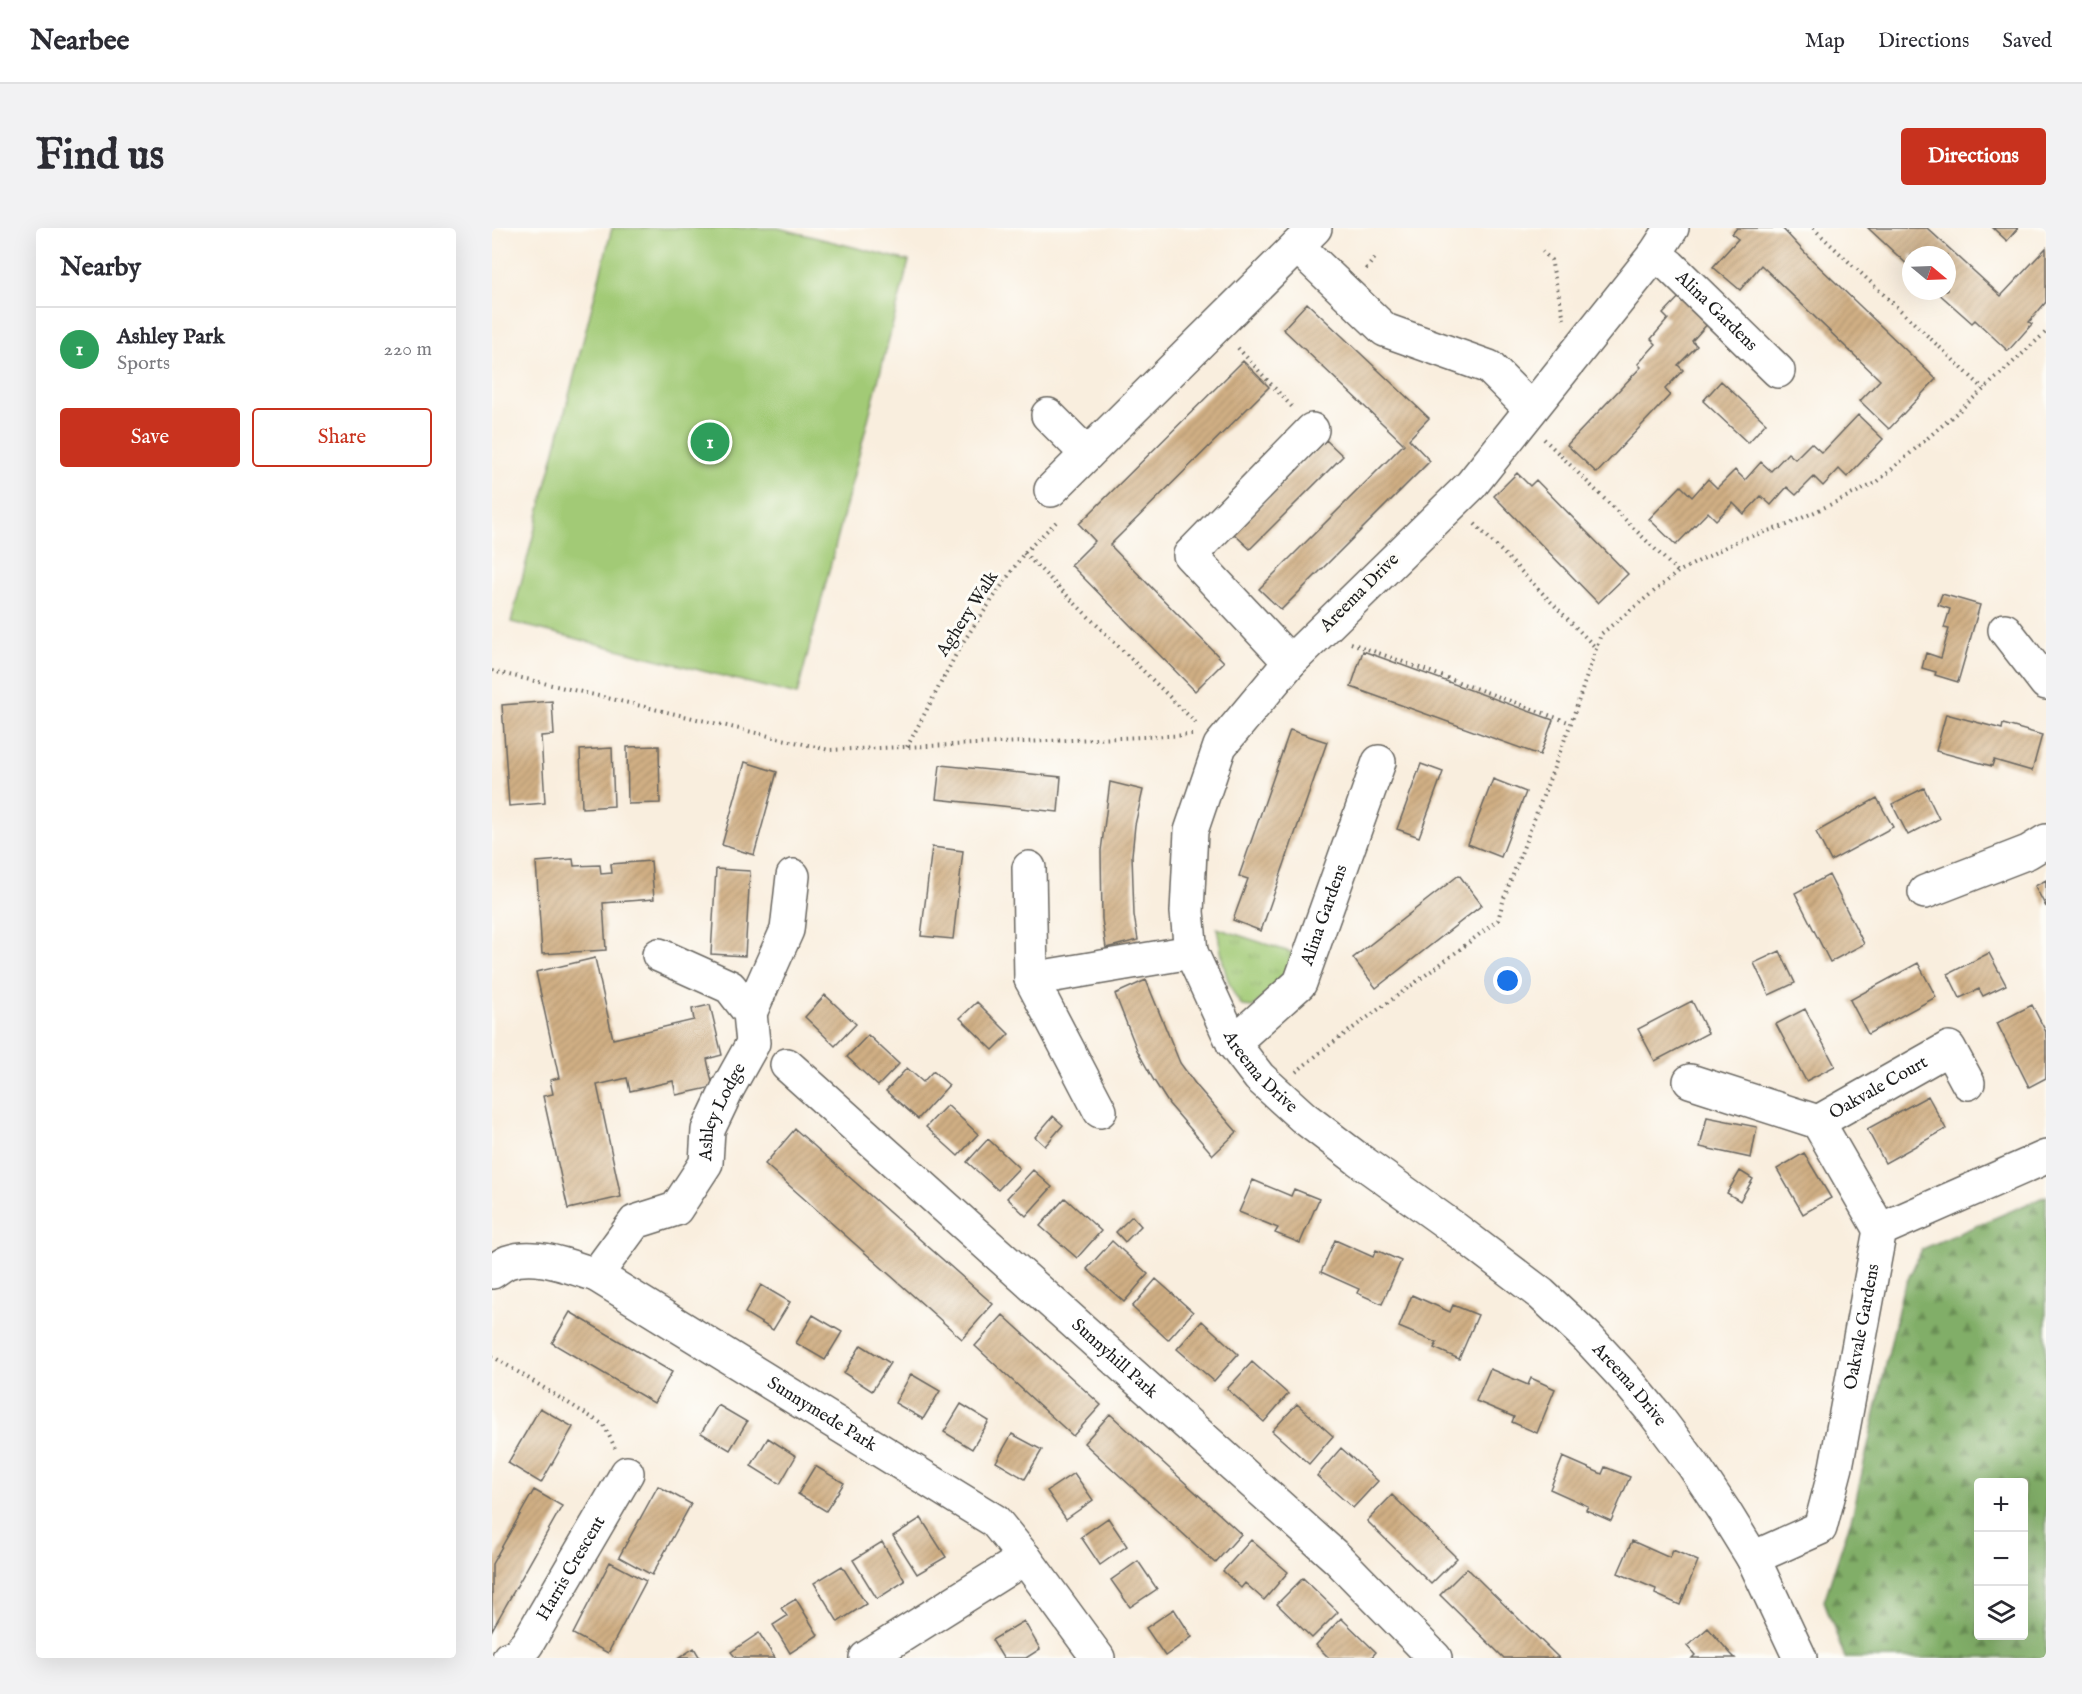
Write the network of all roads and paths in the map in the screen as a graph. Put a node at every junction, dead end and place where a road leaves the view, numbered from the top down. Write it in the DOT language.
graph roads {
  1 [pos="1813,228"];
  2 [pos="1306,237"];
  3 [pos="1663,241"];
  4 [pos="1542,251"];
  5 [pos="2046,332"];
  6 [pos="1233,343"];
  7 [pos="1581,346"];
  8 [pos="1778,371"];
  9 [pos="1984,389"];
  10 [pos="1048,415"];
  11 [pos="1535,421"];
  12 [pos="1312,430"];
  13 [pos="1087,454"];
  14 [pos="1057,503"];
  15 [pos="1467,516"];
  16 [pos="1024,554"];
  17 [pos="1678,572"];
  18 [pos="2005,630"];
  19 [pos="1347,641"];
  20 [pos="1596,648"];
  21 [pos="1290,662"];
  22 [pos="492,671"];
  23 [pos="2046,683"];
  24 [pos="1571,723"];
  25 [pos="1220,746"];
  26 [pos="907,748"];
  27 [pos="1379,762"];
  28 [pos="2046,841"];
  29 [pos="1029,868"];
  30 [pos="793,876"];
  31 [pos="1925,892"];
  32 [pos="1191,952"];
  33 [pos="659,955"];
  34 [pos="1031,979"];
  35 [pos="750,1012"];
  36 [pos="1233,1043"];
  37 [pos="787,1065"];
  38 [pos="1291,1076"];
  39 [pos="1690,1081"];
  40 [pos="1968,1083"];
  41 [pos="1100,1111"];
  42 [pos="1818,1122"];
  43 [pos="2046,1157"];
  44 [pos="1881,1230"];
  45 [pos="492,1272"];
  46 [pos="596,1275"];
  47 [pos="492,1356"];
  48 [pos="627,1473"];
  49 [pos="1025,1558"];
  50 [pos="1754,1558"];
  51 [pos="509,1658"];
  52 [pos="866,1658"];
  53 [pos="1098,1658"];
  54 [pos="1435,1658"];
  55 [pos="1800,1658"];
  1 -- 9 [label="path"];
  2 -- 11 [label="street"];
  2 -- 13 [label="street"];
  3 -- 7 [label="street, Areema Drive"];
  3 -- 8 [label="street, Alina Gardens"];
  4 -- 7 [label="path"];
  5 -- 9 [label="path"];
  6 -- 12 [label="path"];
  7 -- 11 [label="street, Areema Drive"];
  9 -- 17 [label="path"];
  10 -- 13 [label="street"];
  11 -- 17 [label="path"];
  11 -- 21 [label="street, Areema Drive"];
  12 -- 21 [label="street"];
  13 -- 14 [label="street"];
  14 -- 16 [label="path, Aghery Walk"];
  15 -- 20 [label="path"];
  16 -- 25 [label="path"];
  16 -- 26 [label="path, Aghery Walk"];
  17 -- 20 [label="path"];
  18 -- 23 [label="street"];
  19 -- 24 [label="path"];
  20 -- 24 [label="path"];
  21 -- 25 [label="street, Areema Drive"];
  22 -- 26 [label="path"];
  24 -- 38 [label="path"];
  25 -- 26 [label="path"];
  25 -- 32 [label="street, Areema Drive"];
  27 -- 36 [label="street, Alina Gardens"];
  28 -- 31 [label="street"];
  29 -- 34 [label="street"];
  30 -- 35 [label="street, Ashley Lodge"];
  32 -- 34 [label="street"];
  32 -- 36 [label="street, Areema Drive"];
  33 -- 35 [label="street"];
  34 -- 41 [label="street"];
  35 -- 46 [label="street, Ashley Lodge"];
  36 -- 50 [label="street, Areema Drive"];
  37 -- 54 [label="street, Sunnyhill Park"];
  39 -- 42 [label="street"];
  40 -- 42 [label="street, Oakvale Court"];
  42 -- 44 [label="street, Oakvale Court"];
  43 -- 44 [label="street"];
  44 -- 50 [label="street, Oakvale Gardens"];
  45 -- 46 [label="street, Sunnymede Park"];
  46 -- 49 [label="street, Sunnymede Park"];
  47 -- 48 [label="path"];
  48 -- 51 [label="street, Harris Crescent"];
  49 -- 52 [label="street"];
  49 -- 53 [label="street, Sunnymede Park"];
  50 -- 55 [label="street, Areema Drive"];
}
